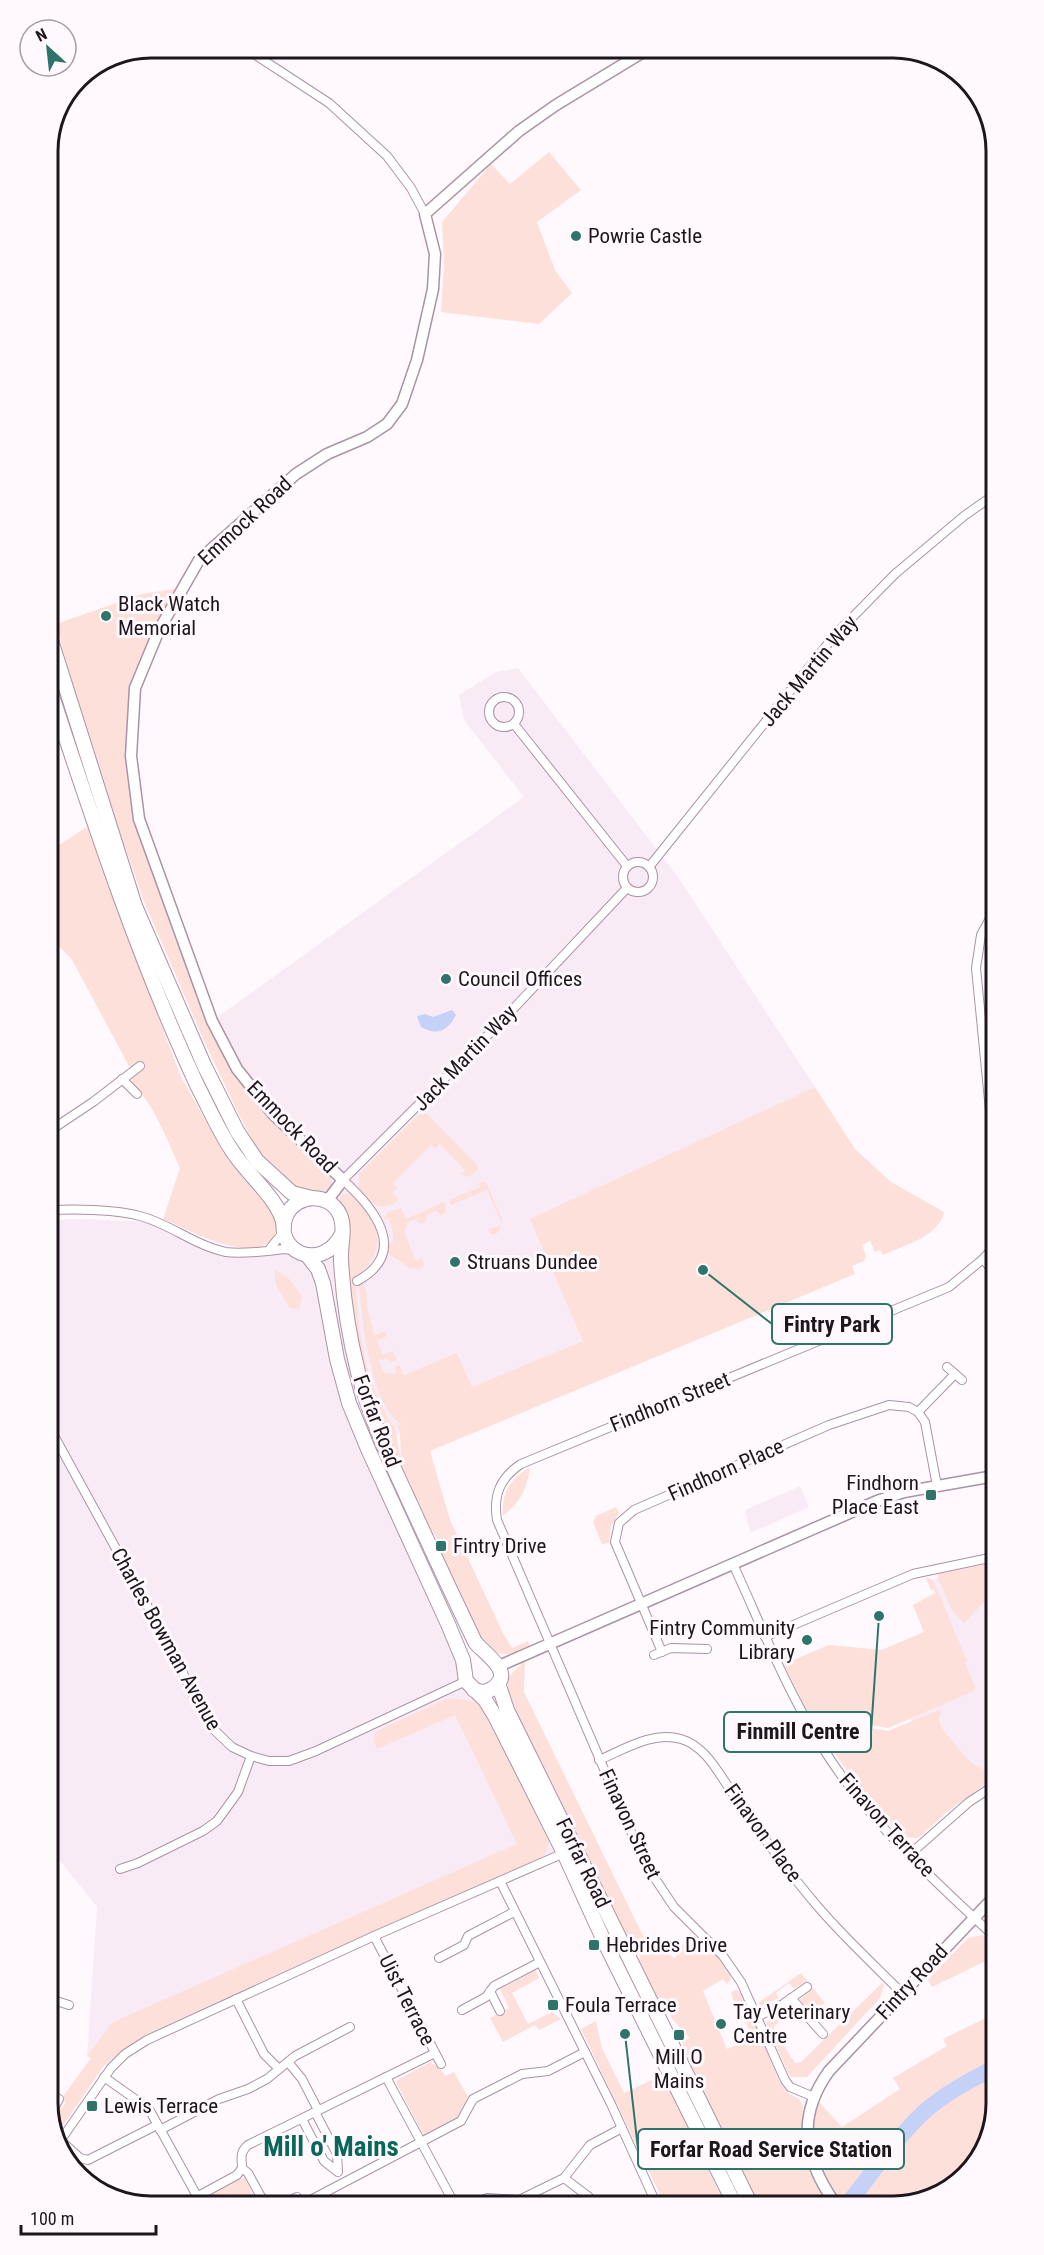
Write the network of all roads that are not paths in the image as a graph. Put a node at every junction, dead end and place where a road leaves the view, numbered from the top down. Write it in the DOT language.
graph roads {
  1 [pos="262,59"];
  2 [pos="632,59"];
  3 [pos="425,213"];
  4 [pos="986,501"];
  5 [pos="59,665"];
  6 [pos="59,717"];
  7 [pos="514,724"];
  8 [pos="627,866"];
  9 [pos="649,867"];
  10 [pos="627,888"];
  11 [pos="986,926"];
  12 [pos="140,1066"];
  13 [pos="986,1070"];
  14 [pos="122,1079"];
  15 [pos="137,1094"];
  16 [pos="59,1124"];
  17 [pos="343,1180"];
  18 [pos="312,1198"];
  19 [pos="327,1201"];
  20 [pos="59,1210"];
  21 [pos="284,1228"];
  22 [pos="342,1234"];
  23 [pos="268,1251"];
  24 [pos="302,1253"];
  25 [pos="986,1256"];
  26 [pos="983,1259"];
  27 [pos="986,1263"];
  28 [pos="357,1281"];
  29 [pos="948,1367"];
  30 [pos="955,1374"];
  31 [pos="962,1380"];
  32 [pos="918,1412"];
  33 [pos="59,1445"];
  34 [pos="986,1477"];
  35 [pos="937,1486"];
  36 [pos="986,1559"];
  37 [pos="733,1564"];
  38 [pos="641,1604"];
  39 [pos="765,1637"];
  40 [pos="549,1644"];
  41 [pos="707,1649"];
  42 [pos="495,1662"];
  43 [pos="468,1681"];
  44 [pos="498,1683"];
  45 [pos="250,1756"];
  46 [pos="599,1760"];
  47 [pos="986,1791"];
  48 [pos="564,1853"];
  49 [pos="909,1855"];
  50 [pos="120,1869"];
  51 [pos="500,1881"];
  52 [pos="986,1905"];
  53 [pos="514,1912"];
  54 [pos="973,1917"];
  55 [pos="986,1929"];
  56 [pos="374,1936"];
  57 [pos="439,1958"];
  58 [pos="540,1962"];
  59 [pos="807,1988"];
  60 [pos="490,1991"];
  61 [pos="902,1993"];
  62 [pos="791,1998"];
  63 [pos="236,1999"];
  64 [pos="59,2002"];
  65 [pos="69,2005"];
  66 [pos="462,2010"];
  67 [pos="500,2011"];
  68 [pos="757,2017"];
  69 [pos="350,2027"];
  70 [pos="824,2034"];
  71 [pos="585,2052"];
  72 [pos="435,2053"];
  73 [pos="288,2062"];
  74 [pos="441,2064"];
  75 [pos="279,2069"];
  76 [pos="386,2077"];
  77 [pos="104,2078"];
  78 [pos="814,2097"];
  79 [pos="316,2111"];
  80 [pos="302,2119"];
  81 [pos="159,2127"];
  82 [pos="622,2128"];
  83 [pos="64,2136"];
  84 [pos="422,2142"];
  85 [pos="70,2149"];
  86 [pos="242,2168"];
  87 [pos="338,2172"];
  88 [pos="564,2178"];
  89 [pos="344,2183"];
  90 [pos="197,2196"];
  91 [pos="261,2196"];
  92 [pos="323,2196"];
  93 [pos="450,2196"];
  94 [pos="530,2196"];
  95 [pos="588,2196"];
  96 [pos="653,2196"];
  97 [pos="731,2196"];
  98 [pos="747,2196"];
  99 [pos="831,2196"];
  1 -- 3 [label="street, Emmock Road"];
  2 -- 3 [label="street"];
  3 -- 17 [label="street, Emmock Road"];
  4 -- 9 [label="street, Jack Martin Way"];
  5 -- 18 [label="highway"];
  6 -- 21 [label="highway"];
  7 -- 7 [label="street"];
  7 -- 8 [label="street"];
  8 -- 9 [label="street"];
  8 -- 10 [label="street"];
  9 -- 10 [label="street, Jack Martin Way"];
  10 -- 17 [label="street, Jack Martin Way"];
  11 -- 13 [label="street"];
  12 -- 14 [label="street"];
  14 -- 15 [label="street"];
  14 -- 16 [label="street"];
  17 -- 19 [label="street, Jack Martin Way"];
  17 -- 28 [label="street, Emmock Road"];
  18 -- 19 [label="highway"];
  18 -- 21 [label="highway"];
  19 -- 22 [label="highway"];
  20 -- 23 [label="street"];
  21 -- 23 [label="street"];
  21 -- 24 [label="highway"];
  22 -- 24 [label="highway"];
  22 -- 42 [label="highway, Forfar Road"];
  23 -- 24 [label="street"];
  24 -- 43 [label="highway, Forfar Road"];
  25 -- 26 [label="street, Findhorn Street"];
  26 -- 27 [label="street"];
  26 -- 40 [label="street, Findhorn Street"];
  29 -- 30 [label="street"];
  30 -- 31 [label="street"];
  30 -- 32 [label="street"];
  32 -- 35 [label="street"];
  32 -- 38 [label="street, Findhorn Place"];
  33 -- 45 [label="street, Charles Bowman Avenue"];
  34 -- 35 [label="street"];
  35 -- 37 [label="street"];
  36 -- 39 [label="street"];
  37 -- 38 [label="street"];
  37 -- 39 [label="street, Finavon Terrace"];
  38 -- 40 [label="street"];
  38 -- 41 [label="street"];
  39 -- 49 [label="street, Finavon Terrace"];
  40 -- 42 [label="street"];
  40 -- 46 [label="street, Finavon Street"];
  42 -- 43 [label="highway"];
  42 -- 44 [label="highway"];
  43 -- 44 [label="highway"];
  43 -- 45 [label="street, Charles Bowman Avenue"];
  43 -- 48 [label="highway, Forfar Road"];
  44 -- 98 [label="highway, Forfar Road"];
  45 -- 50 [label="street"];
  46 -- 61 [label="street, Finavon Place"];
  46 -- 68 [label="street, Finavon Street"];
  47 -- 49 [label="street"];
  48 -- 51 [label="street"];
  48 -- 97 [label="highway, Forfar Road"];
  49 -- 54 [label="street, Finavon Terrace"];
  51 -- 53 [label="street"];
  51 -- 56 [label="street"];
  52 -- 54 [label="street, Fintry Road"];
  53 -- 57 [label="street"];
  53 -- 58 [label="street"];
  54 -- 55 [label="street, Finavon Terrace"];
  54 -- 61 [label="street, Fintry Road"];
  56 -- 63 [label="street"];
  56 -- 72 [label="street, Uist Terrace"];
  58 -- 60 [label="street"];
  58 -- 71 [label="street"];
  59 -- 62 [label="street"];
  60 -- 66 [label="street"];
  60 -- 67 [label="street"];
  61 -- 78 [label="street, Fintry Road"];
  62 -- 68 [label="street"];
  62 -- 70 [label="street"];
  63 -- 75 [label="street"];
  63 -- 77 [label="street"];
  64 -- 65 [label="street"];
  68 -- 78 [label="street, Finavon Street"];
  69 -- 73 [label="street"];
  71 -- 82 [label="street"];
  71 -- 84 [label="street"];
  72 -- 74 [label="street, Uist Terrace"];
  72 -- 76 [label="street"];
  73 -- 75 [label="street"];
  73 -- 79 [label="street"];
  75 -- 81 [label="street"];
  76 -- 79 [label="street"];
  76 -- 84 [label="street"];
  77 -- 81 [label="street"];
  77 -- 83 [label="street"];
  78 -- 99 [label="street, Fintry Road"];
  79 -- 80 [label="street"];
  79 -- 87 [label="street"];
  80 -- 86 [label="street"];
  80 -- 87 [label="street"];
  81 -- 85 [label="street"];
  81 -- 90 [label="street"];
  82 -- 88 [label="street"];
  82 -- 96 [label="street"];
  84 -- 89 [label="street"];
  84 -- 93 [label="street"];
  86 -- 90 [label="street"];
  86 -- 91 [label="street"];
  87 -- 89 [label="street"];
  88 -- 94 [label="street"];
  88 -- 95 [label="street"];
  89 -- 92 [label="street"];
}
